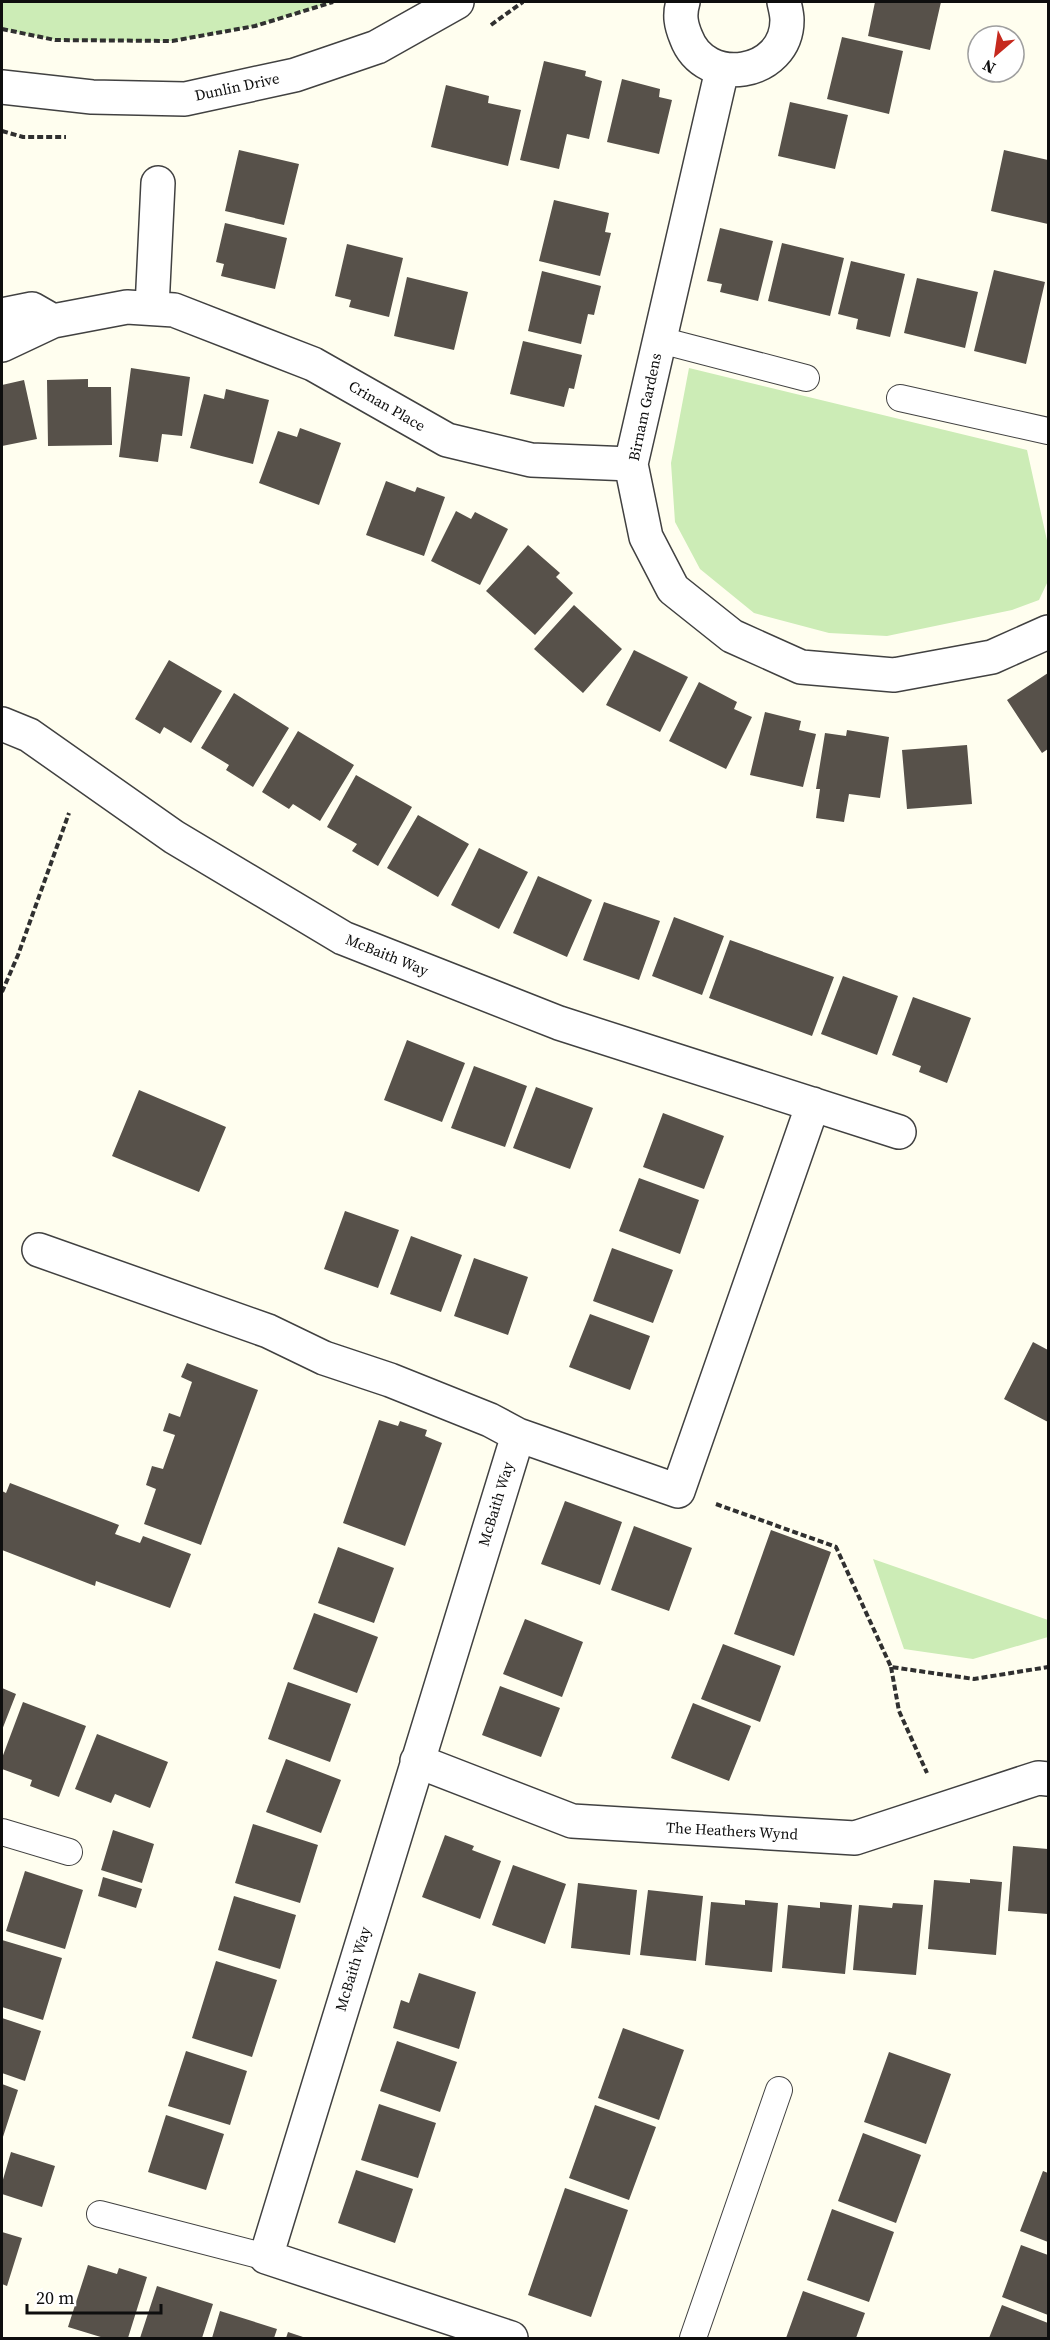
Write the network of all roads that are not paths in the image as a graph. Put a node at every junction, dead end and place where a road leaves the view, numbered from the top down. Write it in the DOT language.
graph roads {
  1 [pos="458,2"];
  2 [pos="683,2"];
  3 [pos="784,2"];
  4 [pos="722,70"];
  5 [pos="2,87"];
  6 [pos="158,183"];
  7 [pos="152,308"];
  8 [pos="2,315"];
  9 [pos="53,321"];
  10 [pos="660,340"];
  11 [pos="2,345"];
  12 [pos="806,378"];
  13 [pos="900,399"];
  14 [pos="1048,431"];
  15 [pos="631,464"];
  16 [pos="1048,632"];
  17 [pos="2,724"];
  18 [pos="813,1104"];
  19 [pos="899,1132"];
  20 [pos="39,1250"];
  21 [pos="518,1435"];
  22 [pos="417,1761"];
  23 [pos="1048,1779"];
  24 [pos="2,1832"];
  25 [pos="69,1852"];
  26 [pos="779,2090"];
  27 [pos="100,2214"];
  28 [pos="266,2257"];
  29 [pos="511,2338"];
  30 [pos="693,2338"];
  1 -- 5 [label="street, Dunlin Drive"];
  2 -- 4 [label="street"];
  3 -- 4 [label="street"];
  4 -- 10 [label="street, Birnam Gardens"];
  6 -- 7 [label="street"];
  7 -- 9 [label="street, Crinan Place"];
  7 -- 15 [label="street, Crinan Place"];
  8 -- 9 [label="street"];
  9 -- 11 [label="street, Crinan Place"];
  10 -- 12 [label="lane"];
  10 -- 15 [label="street, Birnam Gardens"];
  13 -- 14 [label="lane"];
  15 -- 16 [label="street, Birnam Gardens"];
  17 -- 18 [label="street, McBaith Way"];
  18 -- 19 [label="street, McBaith Way"];
  18 -- 21 [label="street"];
  20 -- 21 [label="street"];
  21 -- 22 [label="street, McBaith Way"];
  22 -- 23 [label="street, The Heathers Wynd"];
  22 -- 28 [label="street, McBaith Way"];
  24 -- 25 [label="lane"];
  26 -- 30 [label="lane"];
  27 -- 28 [label="lane"];
  28 -- 29 [label="street"];
}
